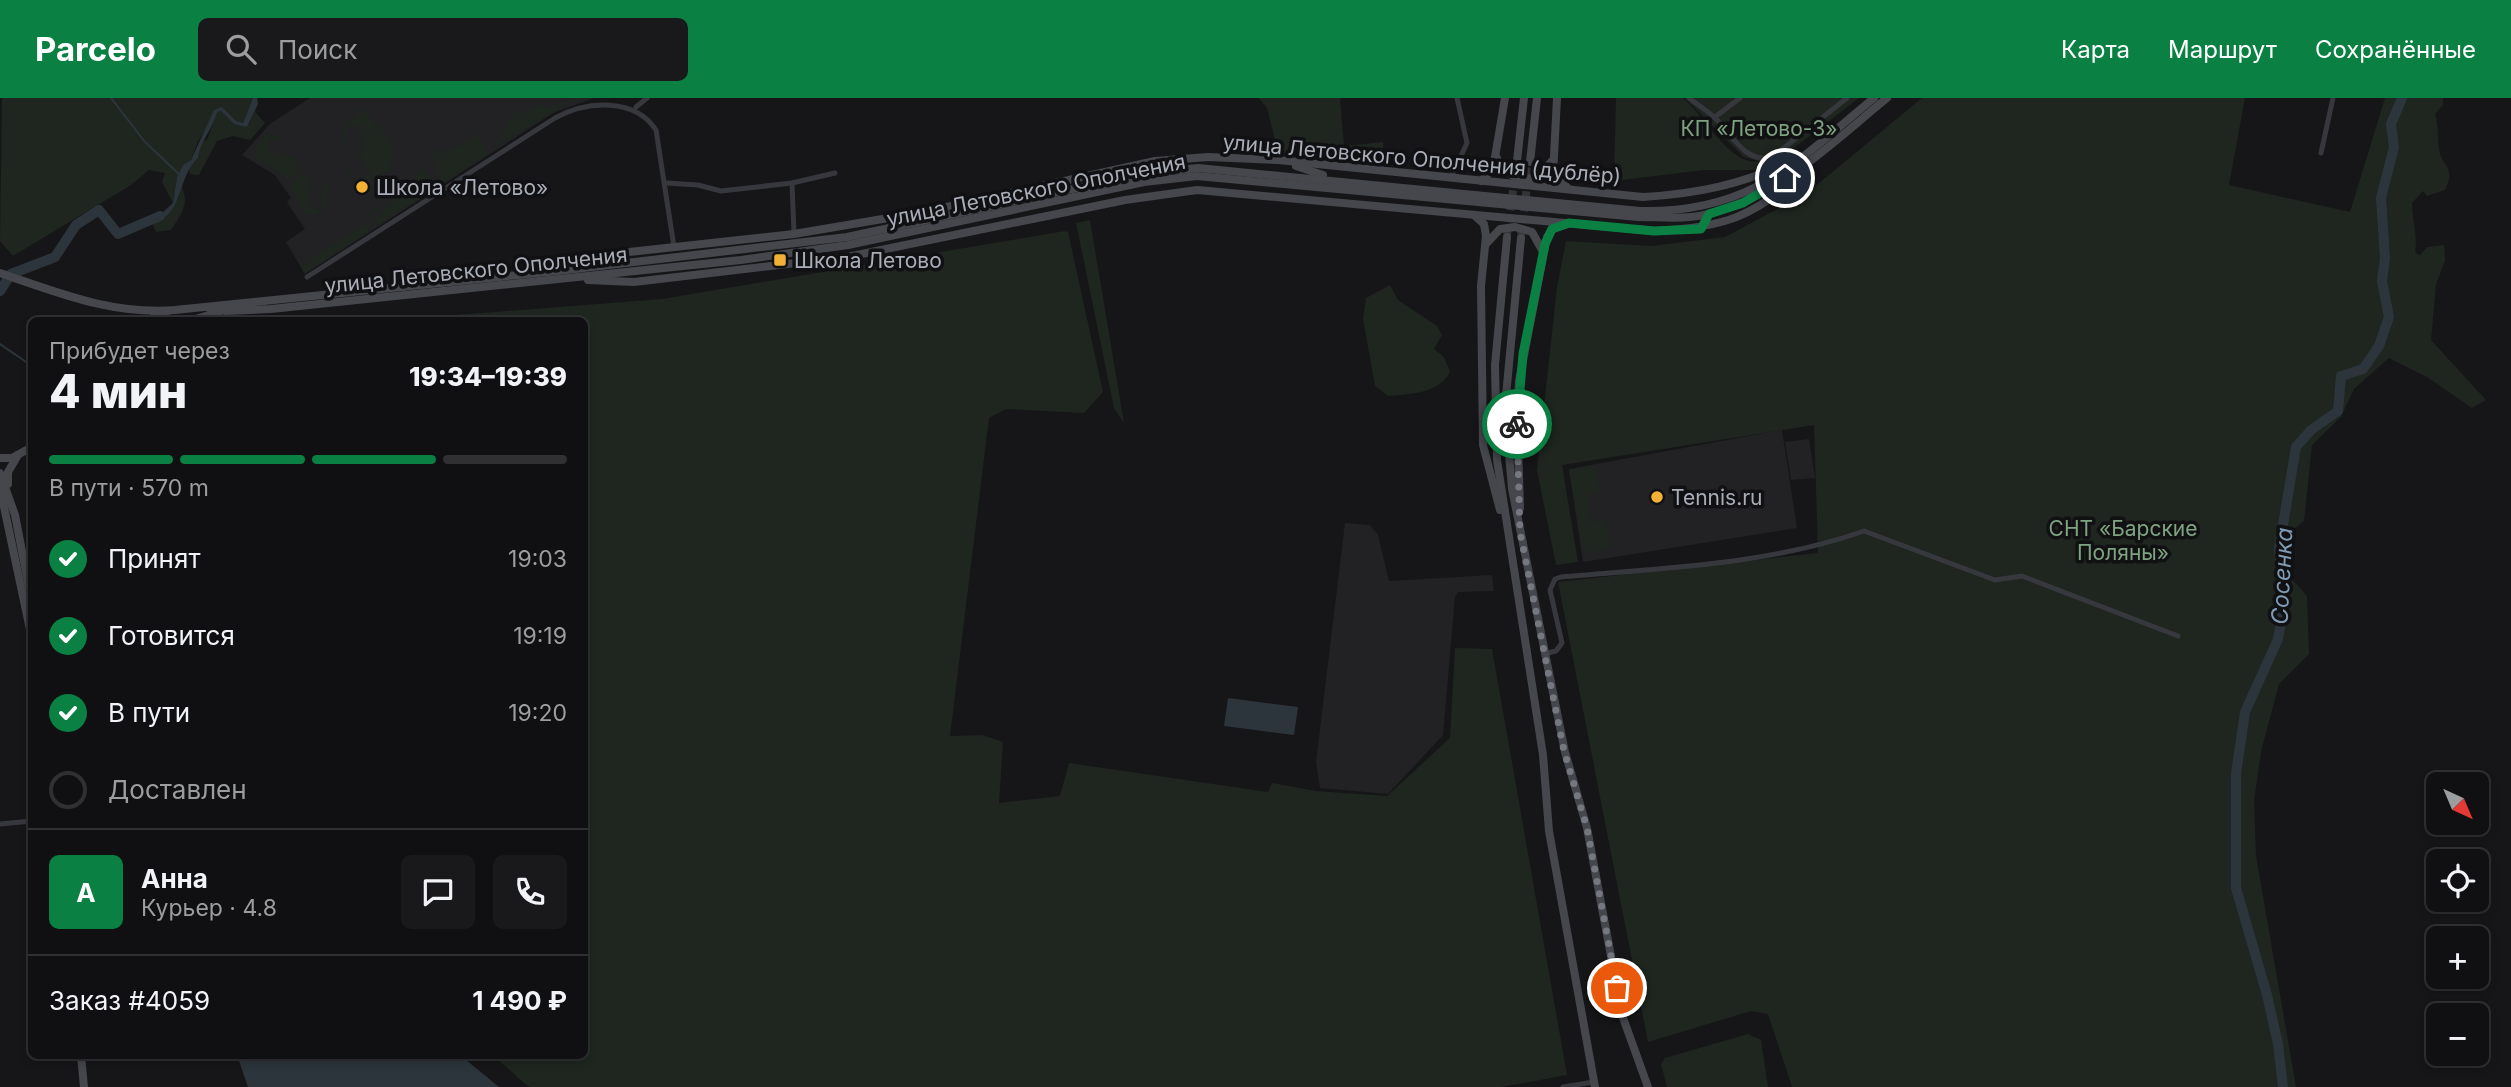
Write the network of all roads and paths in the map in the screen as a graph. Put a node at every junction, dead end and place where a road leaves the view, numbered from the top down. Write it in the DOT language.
graph roads {
  1 [pos="647,98"];
  2 [pos="1457,98"];
  3 [pos="1505,98"];
  4 [pos="1524,98"];
  5 [pos="1537,98"];
  6 [pos="1557,98"];
  7 [pos="1689,98"];
  8 [pos="1740,98"];
  9 [pos="1847,98"];
  10 [pos="1874,98"];
  11 [pos="1887,98"];
  12 [pos="2333,98"];
  13 [pos="636,107"];
  14 [pos="1714,117"];
  15 [pos="1825,144"];
  16 [pos="1495,153"];
  17 [pos="2321,153"];
  18 [pos="1554,157"];
  19 [pos="1278,160"];
  20 [pos="1517,161"];
  21 [pos="1530,162"];
  22 [pos="835,173"];
  23 [pos="1399,173"];
  24 [pos="1450,179"];
  25 [pos="1339,180"];
  26 [pos="1478,181"];
  27 [pos="666,183"];
  28 [pos="792,183"];
  29 [pos="1386,189"];
  30 [pos="1575,192"];
  31 [pos="1691,195"];
  32 [pos="1395,206"];
  33 [pos="1708,211"];
  34 [pos="1471,214"];
  35 [pos="1569,223"];
  36 [pos="1701,229"];
  37 [pos="794,234"];
  38 [pos="1507,237"];
  39 [pos="1521,238"];
  40 [pos="1485,245"];
  41 [pos="674,247"];
  42 [pos="629,252"];
  43 [pos="1543,256"];
  44 [pos="624,268"];
  45 [pos="558,271"];
  46 [pos="0,273"];
  47 [pos="307,277"];
  48 [pos="572,278"];
  49 [pos="634,282"];
  50 [pos="199,307"];
  51 [pos="226,311"];
  52 [pos="151,312"];
  53 [pos="165,317"];
  54 [pos="203,317"];
  55 [pos="28,449"];
  56 [pos="18,455"];
  57 [pos="0,458"];
  58 [pos="0,473"];
  59 [pos="4,488"];
  60 [pos="1520,532"];
  61 [pos="1506,533"];
  62 [pos="28,587"];
  63 [pos="28,617"];
  64 [pos="2178,636"];
  65 [pos="1544,654"];
  66 [pos="28,821"];
  67 [pos="0,824"];
  68 [pos="84,1059"];
  69 [pos="1595,1084"];
  70 [pos="87,1087"];
  71 [pos="1563,1087"];
  72 [pos="1648,1087"];
  1 -- 13 [label="street"];
  2 -- 24 [label="street"];
  3 -- 16 [label="main road"];
  4 -- 20 [label="main road"];
  5 -- 21 [label="main road"];
  6 -- 18 [label="main road"];
  7 -- 14 [label="street"];
  8 -- 14 [label="street"];
  9 -- 14 [label="street"];
  10 -- 15 [label="main road, улица Летовского Ополчения"];
  11 -- 15 [label="main road, улица Летовского Ополчения"];
  12 -- 17 [label="street"];
  13 -- 27 [label="street"];
  13 -- 47 [label="street"];
  15 -- 31 [label="main road, улица Летовского Ополчения (дублёр)"];
  15 -- 33 [label="main road, улица Летовского Ополчения"];
  15 -- 36 [label="main road"];
  16 -- 18 [label="main road"];
  16 -- 26 [label="main road"];
  18 -- 30 [label="main road"];
  19 -- 23 [label="main road, улица Летовского Ополчения (дублёр)"];
  19 -- 25 [label="main road"];
  19 -- 37 [label="main road, улица Летовского Ополчения (дублёр)"];
  22 -- 28 [label="street"];
  23 -- 24 [label="main road, улица Летовского Ополчения (дублёр)"];
  23 -- 29 [label="main road"];
  24 -- 26 [label="main road, улица Летовского Ополчения (дублёр)"];
  25 -- 29 [label="main road, улица Летовского Ополчения"];
  25 -- 44 [label="main road, улица Летовского Ополчения"];
  26 -- 30 [label="main road, улица Летовского Ополчения (дублёр)"];
  27 -- 28 [label="street"];
  27 -- 41 [label="street"];
  28 -- 37 [label="street"];
  29 -- 32 [label="main road"];
  29 -- 33 [label="main road, улица Летовского Ополчения"];
  29 -- 44 [label="main road, улица Летовского Ополчения"];
  30 -- 31 [label="main road, улица Летовского Ополчения (дублёр)"];
  31 -- 33 [label="main road"];
  32 -- 34 [label="main road"];
  32 -- 49 [label="main road"];
  33 -- 36 [label="main road"];
  34 -- 35 [label="main road"];
  34 -- 40 [label="main road"];
  35 -- 36 [label="main road"];
  35 -- 43 [label="main road"];
  37 -- 41 [label="main road, улица Летовского Ополчения (дублёр)"];
  38 -- 61 [label="main road"];
  39 -- 60 [label="main road"];
  40 -- 43 [label="main road"];
  40 -- 61 [label="main road"];
  41 -- 42 [label="main road, улица Летовского Ополчения (дублёр)"];
  42 -- 44 [label="main road"];
  42 -- 45 [label="main road, улица Летовского Ополчения (дублёр)"];
  43 -- 60 [label="main road"];
  44 -- 45 [label="main road, улица Летовского Ополчения"];
  44 -- 48 [label="main road, улица Летовского Ополчения"];
  44 -- 49 [label="main road"];
  45 -- 50 [label="main road, улица Летовского Ополчения"];
  46 -- 52 [label="main road, улица Летовского Ополчения"];
  48 -- 49 [label="main road"];
  48 -- 51 [label="main road, улица Летовского Ополчения"];
  50 -- 51 [label="main road, улица Летовского Ополчения"];
  50 -- 52 [label="main road, улица Летовского Ополчения"];
  51 -- 54 [label="main road"];
  52 -- 53 [label="main road"];
  55 -- 56 [label="main road"];
  56 -- 57 [label="main road"];
  56 -- 59 [label="main road"];
  58 -- 59 [label="main road"];
  59 -- 62 [label="main road"];
  59 -- 63 [label="main road"];
  60 -- 65 [label="main road"];
  61 -- 69 [label="main road"];
  64 -- 65 [label="street"];
  65 -- 72 [label="main road"];
  66 -- 67 [label="street"];
  68 -- 70 [label="main road"];
  69 -- 71 [label="street"];
}
